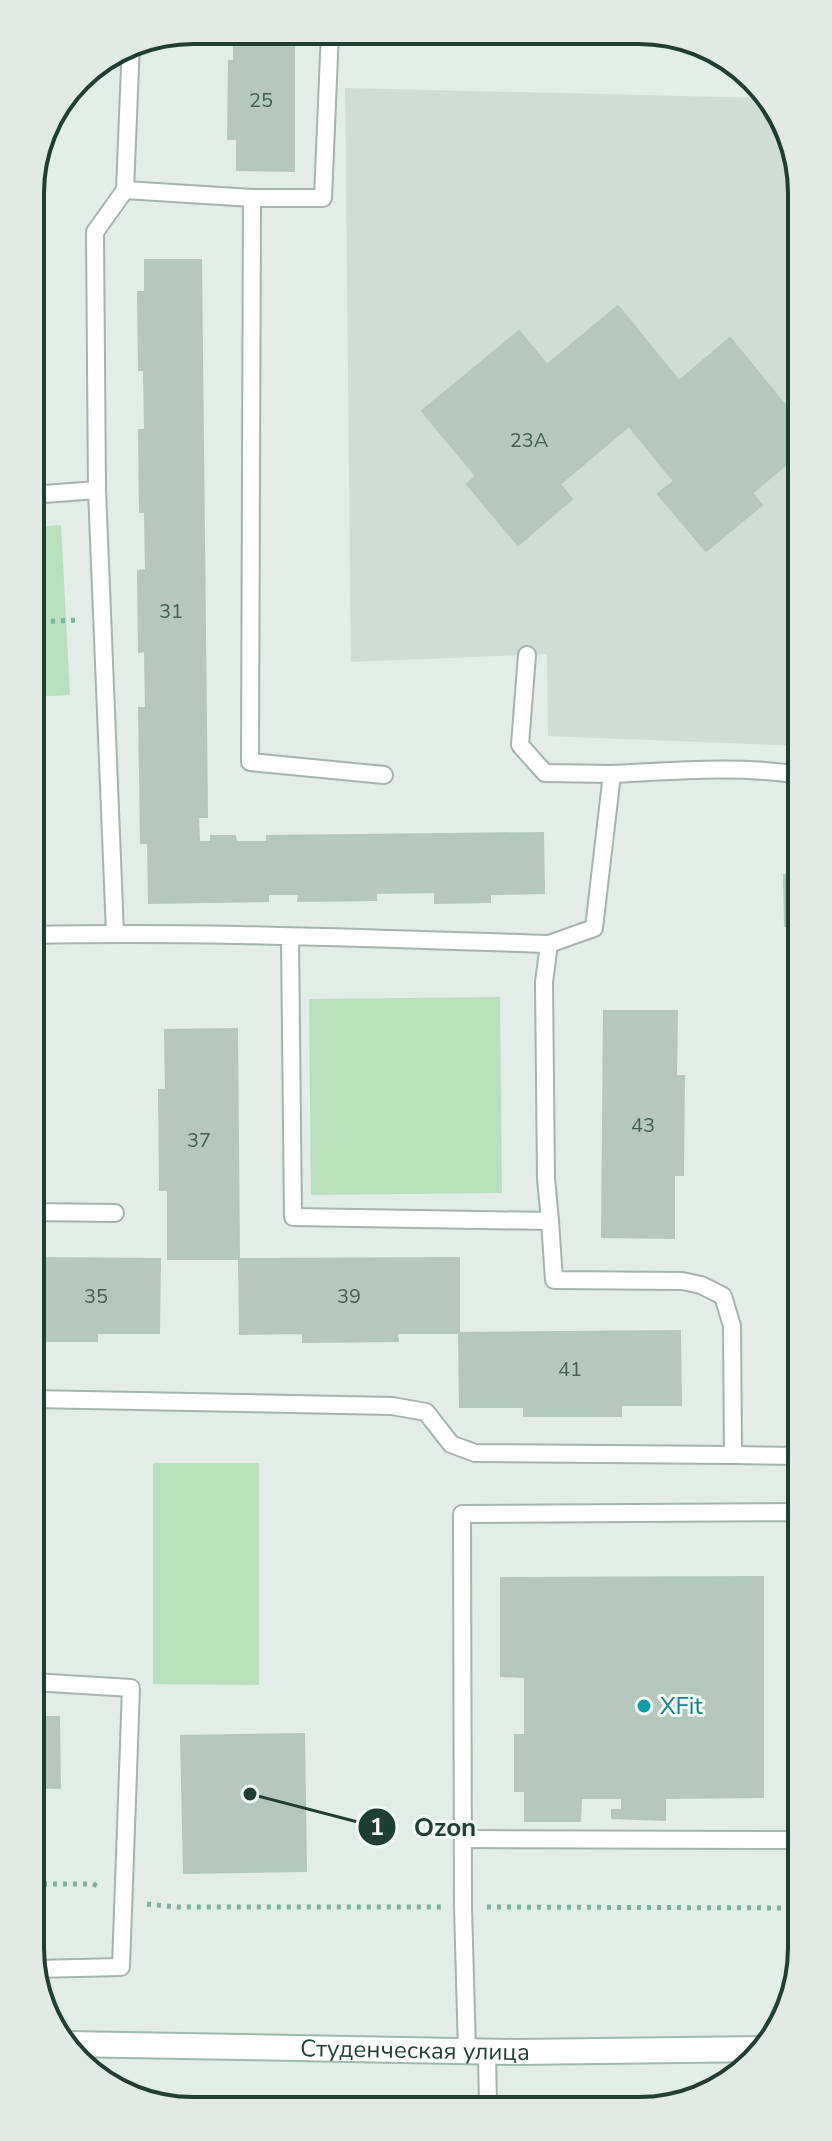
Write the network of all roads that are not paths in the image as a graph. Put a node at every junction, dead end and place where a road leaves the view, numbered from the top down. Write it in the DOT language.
graph roads {
  1 [pos="329,44"];
  2 [pos="130,58"];
  3 [pos="125,190"];
  4 [pos="252,198"];
  5 [pos="97,490"];
  6 [pos="44,494"];
  7 [pos="527,655"];
  8 [pos="788,773"];
  9 [pos="612,774"];
  10 [pos="384,775"];
  11 [pos="115,933"];
  12 [pos="44,935"];
  13 [pos="290,937"];
  14 [pos="549,944"];
  15 [pos="44,1212"];
  16 [pos="115,1213"];
  17 [pos="550,1221"];
  18 [pos="44,1399"];
  19 [pos="733,1455"];
  20 [pos="788,1456"];
  21 [pos="788,1512"];
  22 [pos="44,1683"];
  23 [pos="463,1839"];
  24 [pos="788,1840"];
  25 [pos="45,1969"];
  26 [pos="80,2044"];
  27 [pos="748,2049"];
  28 [pos="477,2052"];
  29 [pos="486,2097"];
  1 -- 4 [label="lane"];
  2 -- 3 [label="lane"];
  3 -- 4 [label="lane"];
  3 -- 5 [label="lane"];
  4 -- 10 [label="lane"];
  5 -- 6 [label="lane"];
  5 -- 11 [label="lane"];
  7 -- 9 [label="lane"];
  8 -- 9 [label="lane"];
  9 -- 14 [label="lane"];
  11 -- 12 [label="lane"];
  11 -- 13 [label="lane"];
  13 -- 14 [label="lane"];
  13 -- 17 [label="lane"];
  14 -- 17 [label="lane"];
  15 -- 16 [label="lane"];
  17 -- 19 [label="lane"];
  18 -- 19 [label="lane"];
  19 -- 20 [label="lane"];
  21 -- 23 [label="lane"];
  22 -- 25 [label="lane"];
  23 -- 24 [label="lane"];
  23 -- 28 [label="lane"];
  26 -- 28 [label="street, Студенческая улица"];
  27 -- 28 [label="street, Студенческая улица"];
  28 -- 29 [label="lane"];
}
